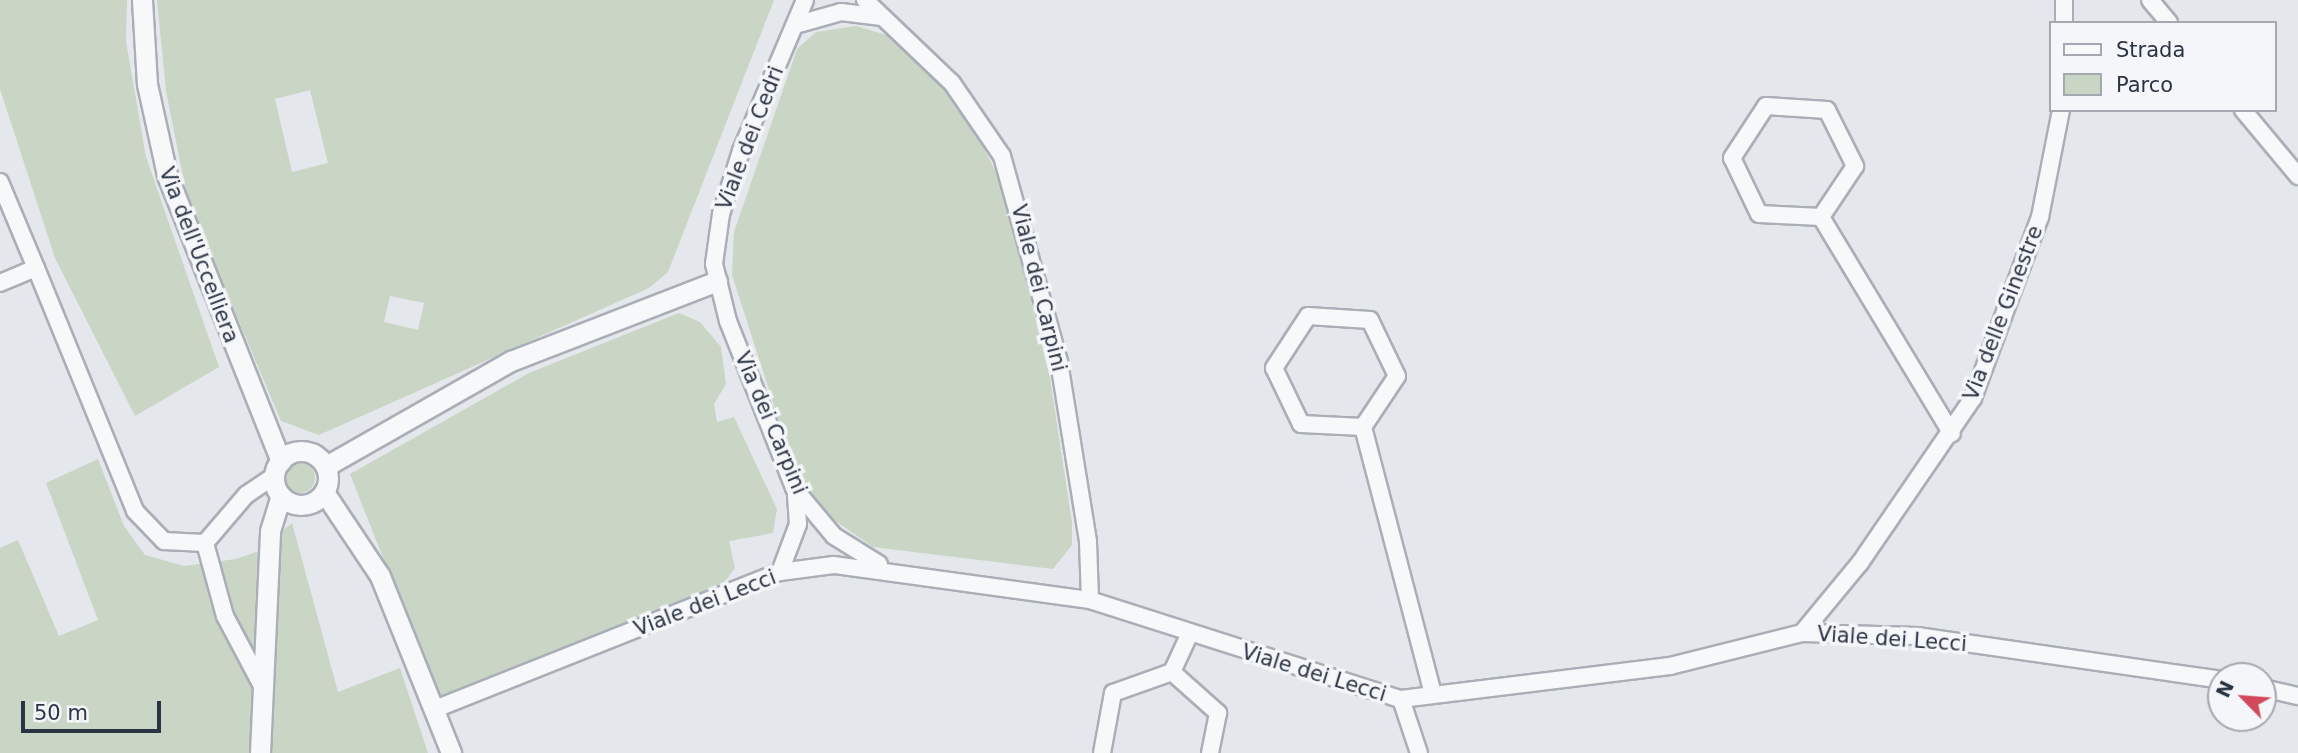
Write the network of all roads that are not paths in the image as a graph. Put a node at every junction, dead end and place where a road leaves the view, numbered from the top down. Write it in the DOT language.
graph roads {
  1 [pos="142,0"];
  2 [pos="805,0"];
  3 [pos="865,0"];
  4 [pos="2064,0"];
  5 [pos="2150,0"];
  6 [pos="888,18"];
  7 [pos="2064,21"];
  8 [pos="2167,21"];
  9 [pos="795,25"];
  10 [pos="2061,112"];
  11 [pos="2245,112"];
  12 [pos="2298,176"];
  13 [pos="0,182"];
  14 [pos="1821,217"];
  15 [pos="36,268"];
  16 [pos="717,281"];
  17 [pos="0,283"];
  18 [pos="1363,427"];
  19 [pos="1952,434"];
  20 [pos="326,466"];
  21 [pos="277,468"];
  22 [pos="794,488"];
  23 [pos="324,492"];
  24 [pos="281,496"];
  25 [pos="205,543"];
  26 [pos="888,568"];
  27 [pos="780,572"];
  28 [pos="1090,600"];
  29 [pos="1802,632"];
  30 [pos="1190,633"];
  31 [pos="1172,672"];
  32 [pos="2207,678"];
  33 [pos="261,686"];
  34 [pos="2277,691"];
  35 [pos="1433,694"];
  36 [pos="2298,696"];
  37 [pos="1401,699"];
  38 [pos="435,709"];
  39 [pos="260,753"];
  40 [pos="450,753"];
  41 [pos="1102,753"];
  42 [pos="1210,753"];
  43 [pos="1419,753"];
  1 -- 21 [label="street, Via dell'Uccelliera"];
  2 -- 9 [label="street, Viale dei Cedri"];
  3 -- 6 [label="street, Viale dei Carpini"];
  4 -- 7 [label="street"];
  5 -- 8 [label="street"];
  6 -- 9 [label="street"];
  6 -- 28 [label="street, Viale dei Carpini"];
  9 -- 16 [label="street, Viale dei Cedri"];
  10 -- 19 [label="street, Via delle Ginestre"];
  11 -- 12 [label="street"];
  13 -- 15 [label="street"];
  14 -- 14 [label="street"];
  14 -- 19 [label="street"];
  15 -- 17 [label="street"];
  15 -- 25 [label="street"];
  16 -- 20 [label="street"];
  16 -- 22 [label="street, Via dei Carpini"];
  18 -- 18 [label="street"];
  18 -- 35 [label="street"];
  19 -- 29 [label="street, Via delle Ginestre"];
  20 -- 21 [label="street"];
  20 -- 23 [label="street"];
  21 -- 24 [label="street"];
  21 -- 25 [label="street"];
  22 -- 26 [label="street, Via dei Carpini"];
  22 -- 27 [label="street"];
  23 -- 24 [label="street"];
  23 -- 38 [label="street"];
  24 -- 33 [label="street"];
  25 -- 33 [label="street"];
  26 -- 27 [label="street, Viale dei Lecci"];
  26 -- 28 [label="street, Viale dei Lecci"];
  27 -- 38 [label="street, Viale dei Lecci"];
  28 -- 30 [label="street, Viale dei Lecci"];
  29 -- 32 [label="street, Viale dei Lecci"];
  29 -- 35 [label="street, Viale dei Lecci"];
  30 -- 31 [label="street"];
  30 -- 37 [label="street, Viale dei Lecci"];
  31 -- 41 [label="street"];
  31 -- 42 [label="street"];
  33 -- 39 [label="street"];
  34 -- 36 [label="street"];
  35 -- 37 [label="street, Viale dei Lecci"];
  37 -- 43 [label="street"];
  38 -- 40 [label="street"];
}
